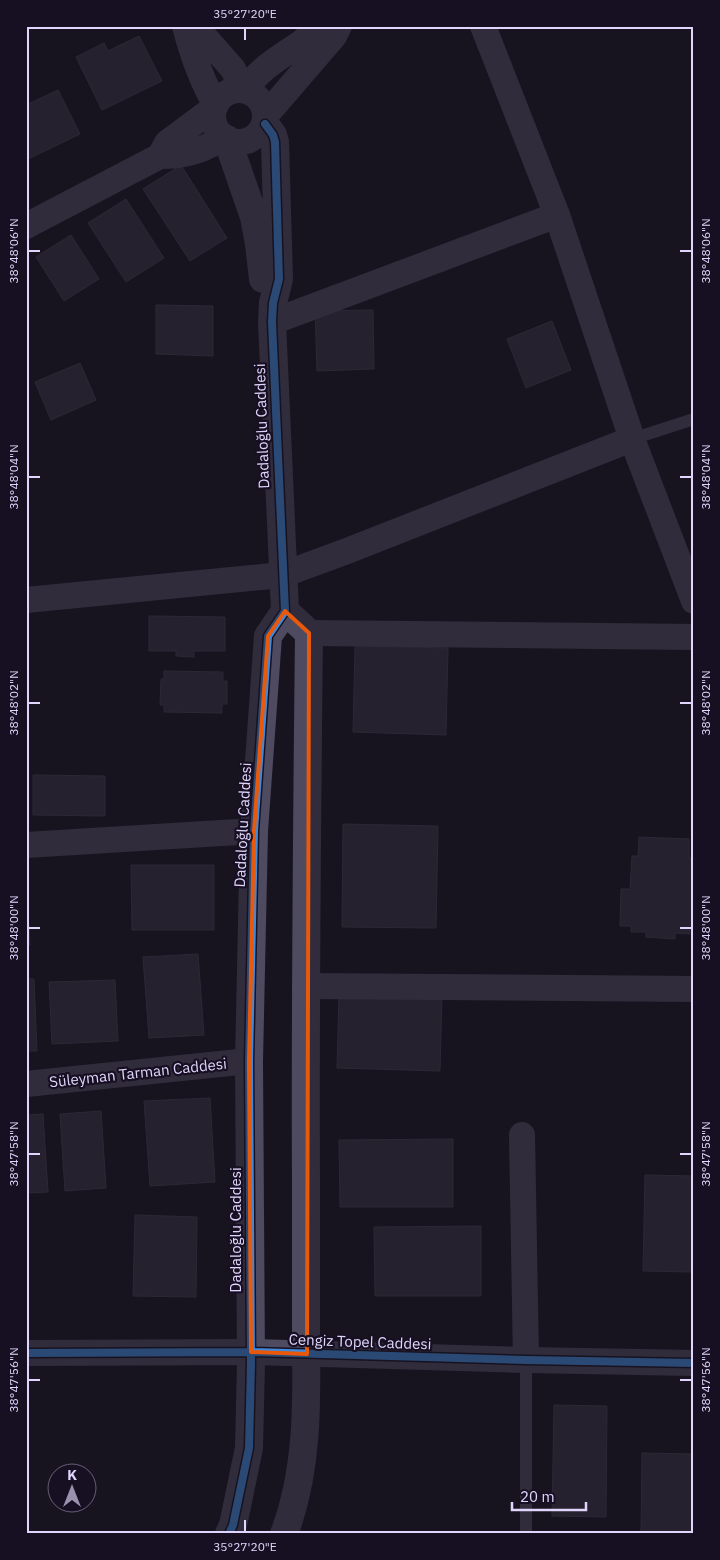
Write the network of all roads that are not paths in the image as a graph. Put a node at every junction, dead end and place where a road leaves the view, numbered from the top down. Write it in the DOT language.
graph roads {
  1 [pos="185,26"];
  2 [pos="196,26"];
  3 [pos="320,26"];
  4 [pos="338,26"];
  5 [pos="483,26"];
  6 [pos="244,90"];
  7 [pos="215,107"];
  8 [pos="265,119"];
  9 [pos="225,138"];
  10 [pos="160,156"];
  11 [pos="557,215"];
  12 [pos="26,226"];
  13 [pos="272,313"];
  14 [pos="694,419"];
  15 [pos="632,438"];
  16 [pos="282,575"];
  17 [pos="26,600"];
  18 [pos="694,601"];
  19 [pos="285,611"];
  20 [pos="309,634"];
  21 [pos="694,637"];
  22 [pos="254,831"];
  23 [pos="26,845"];
  24 [pos="305,986"];
  25 [pos="694,989"];
  26 [pos="249,1061"];
  27 [pos="26,1084"];
  28 [pos="522,1136"];
  29 [pos="26,1352"];
  30 [pos="251,1352"];
  31 [pos="306,1354"];
  32 [pos="526,1360"];
  33 [pos="694,1363"];
  34 [pos="229,1534"];
  35 [pos="284,1534"];
  36 [pos="526,1534"];
  1 -- 7 [label="street"];
  2 -- 6 [label="street"];
  3 -- 6 [label="street"];
  4 -- 8 [label="street"];
  5 -- 11 [label="street"];
  6 -- 7 [label="street"];
  6 -- 8 [label="street"];
  7 -- 9 [label="street"];
  7 -- 10 [label="street"];
  8 -- 9 [label="street"];
  8 -- 13 [label="street, Dadaloğlu Caddesi"];
  9 -- 10 [label="street"];
  9 -- 13 [label="street, Dadaloğlu Caddesi"];
  10 -- 12 [label="street"];
  11 -- 13 [label="street"];
  11 -- 15 [label="street"];
  13 -- 16 [label="street, Dadaloğlu Caddesi"];
  14 -- 15 [label="lane"];
  15 -- 16 [label="street"];
  15 -- 18 [label="street"];
  16 -- 17 [label="street"];
  16 -- 19 [label="street, Dadaloğlu Caddesi"];
  19 -- 20 [label="street"];
  19 -- 22 [label="street, Dadaloğlu Caddesi"];
  20 -- 21 [label="street"];
  20 -- 24 [label="street"];
  22 -- 23 [label="street"];
  22 -- 26 [label="street, Dadaloğlu Caddesi"];
  24 -- 25 [label="street"];
  24 -- 31 [label="street"];
  26 -- 27 [label="street, Süleyman Tarman Caddesi"];
  26 -- 30 [label="street, Dadaloğlu Caddesi"];
  28 -- 32 [label="street"];
  29 -- 30 [label="street, Cengiz Topel Caddesi"];
  30 -- 31 [label="street, Cengiz Topel Caddesi"];
  30 -- 34 [label="street, Dadaloğlu Caddesi"];
  31 -- 32 [label="street, Cengiz Topel Caddesi"];
  31 -- 35 [label="street"];
  32 -- 33 [label="street, Cengiz Topel Caddesi"];
  32 -- 36 [label="lane"];
}
